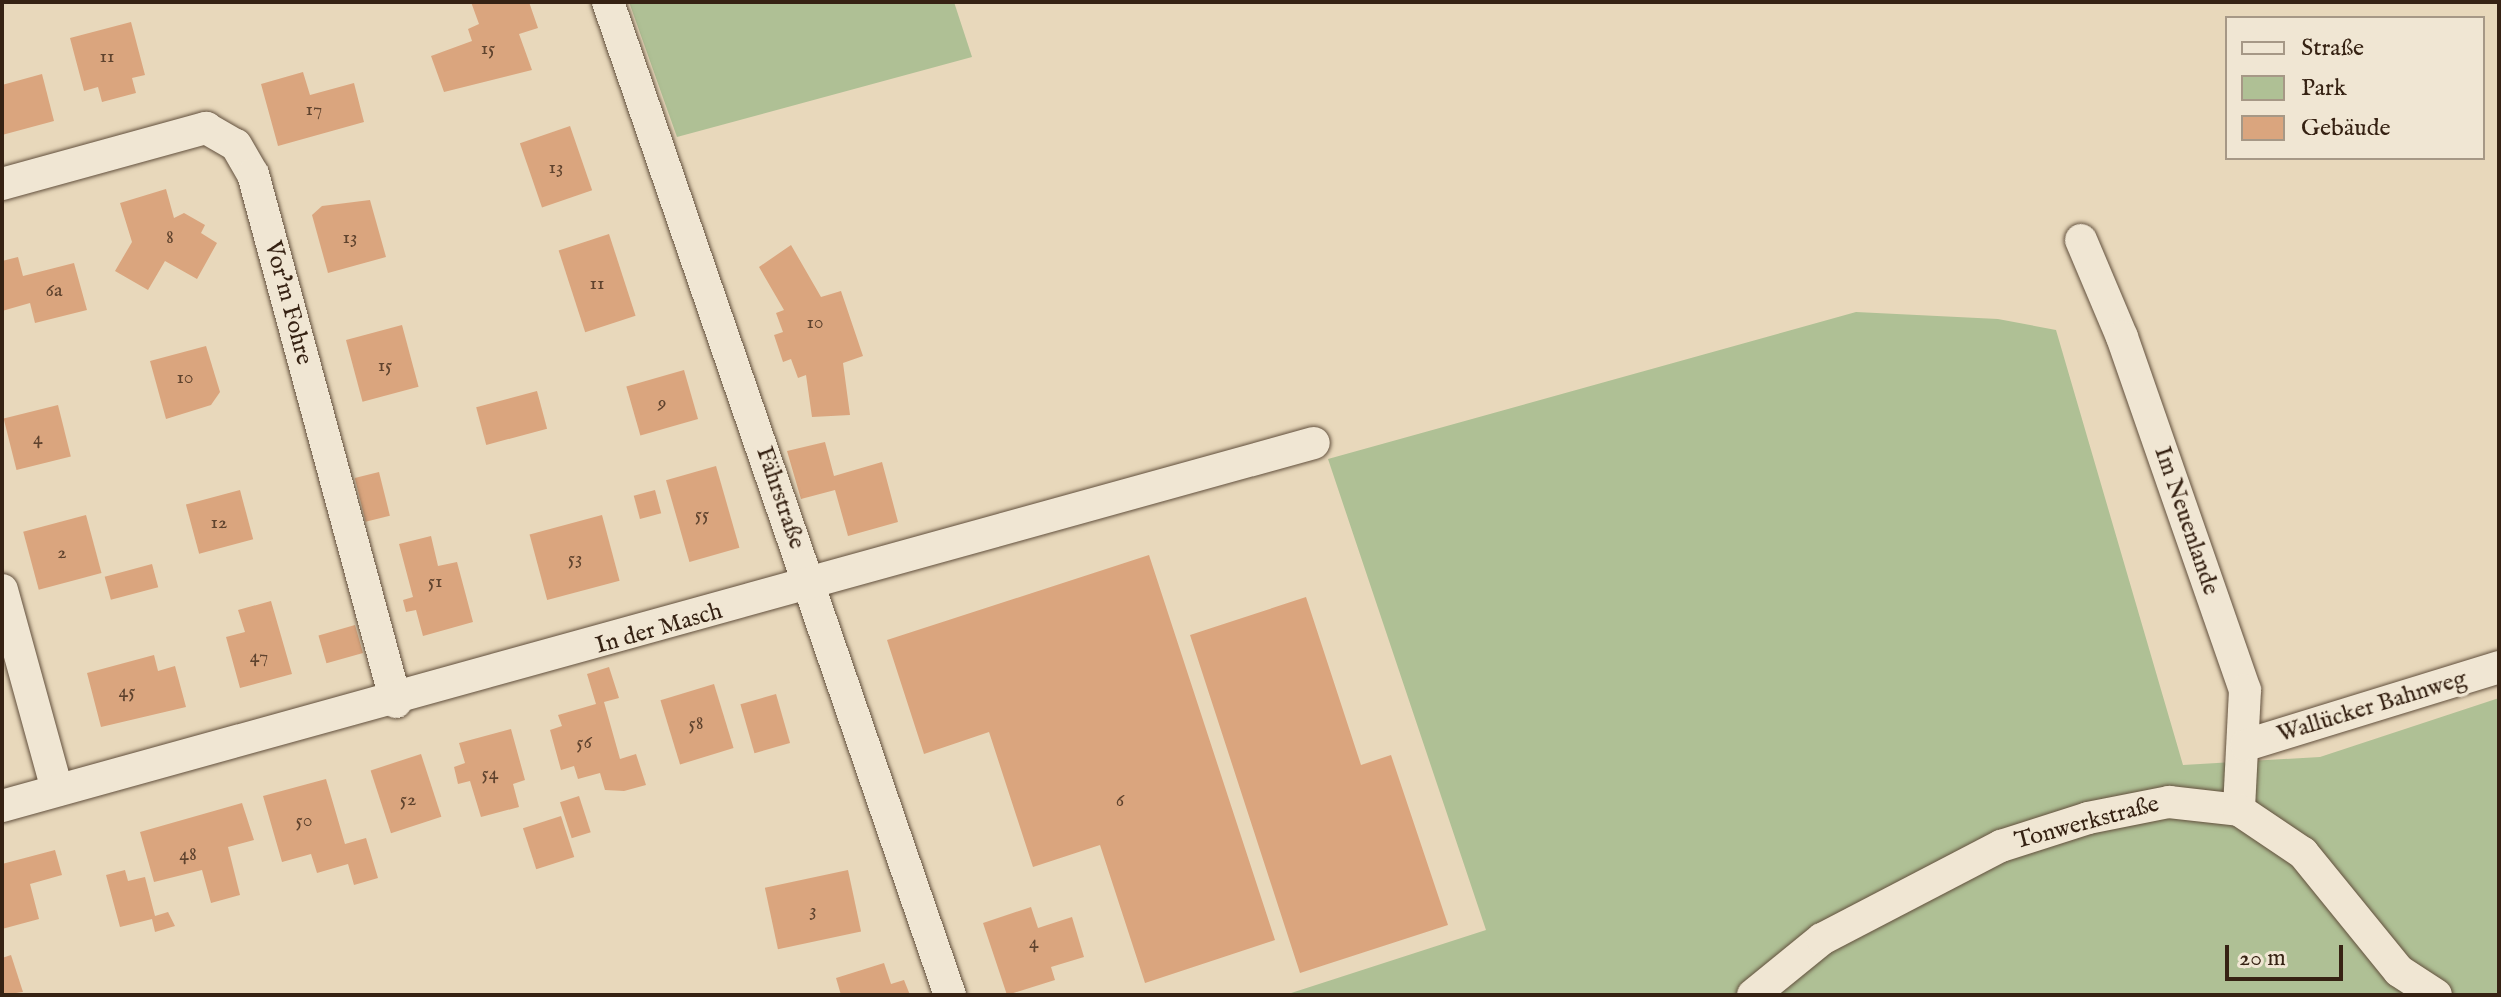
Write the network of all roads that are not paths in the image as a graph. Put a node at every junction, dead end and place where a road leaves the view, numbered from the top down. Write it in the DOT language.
graph roads {
  1 [pos="608,2"];
  2 [pos="2,184"];
  3 [pos="2081,240"];
  4 [pos="1314,443"];
  5 [pos="810,587"];
  6 [pos="2,590"];
  7 [pos="2499,667"];
  8 [pos="396,702"];
  9 [pos="2246,745"];
  10 [pos="57,790"];
  11 [pos="2,806"];
  12 [pos="2239,810"];
  13 [pos="950,995"];
  14 [pos="1753,995"];
  15 [pos="2436,995"];
  1 -- 5 [label="street, Fährstraße"];
  2 -- 8 [label="street, Vor'm Fohre"];
  3 -- 9 [label="street, Im Neuenlande"];
  4 -- 5 [label="street, In der Masch"];
  5 -- 8 [label="street, In der Masch"];
  5 -- 13 [label="street, Fährstraße"];
  6 -- 10 [label="street"];
  7 -- 9 [label="street, Wallücker Bahnweg"];
  8 -- 10 [label="street, In der Masch"];
  9 -- 12 [label="street, Im Neuenlande"];
  10 -- 11 [label="street, In der Masch"];
  12 -- 14 [label="street, Tonwerkstraße"];
  12 -- 15 [label="street, Tonwerkstraße"];
}
